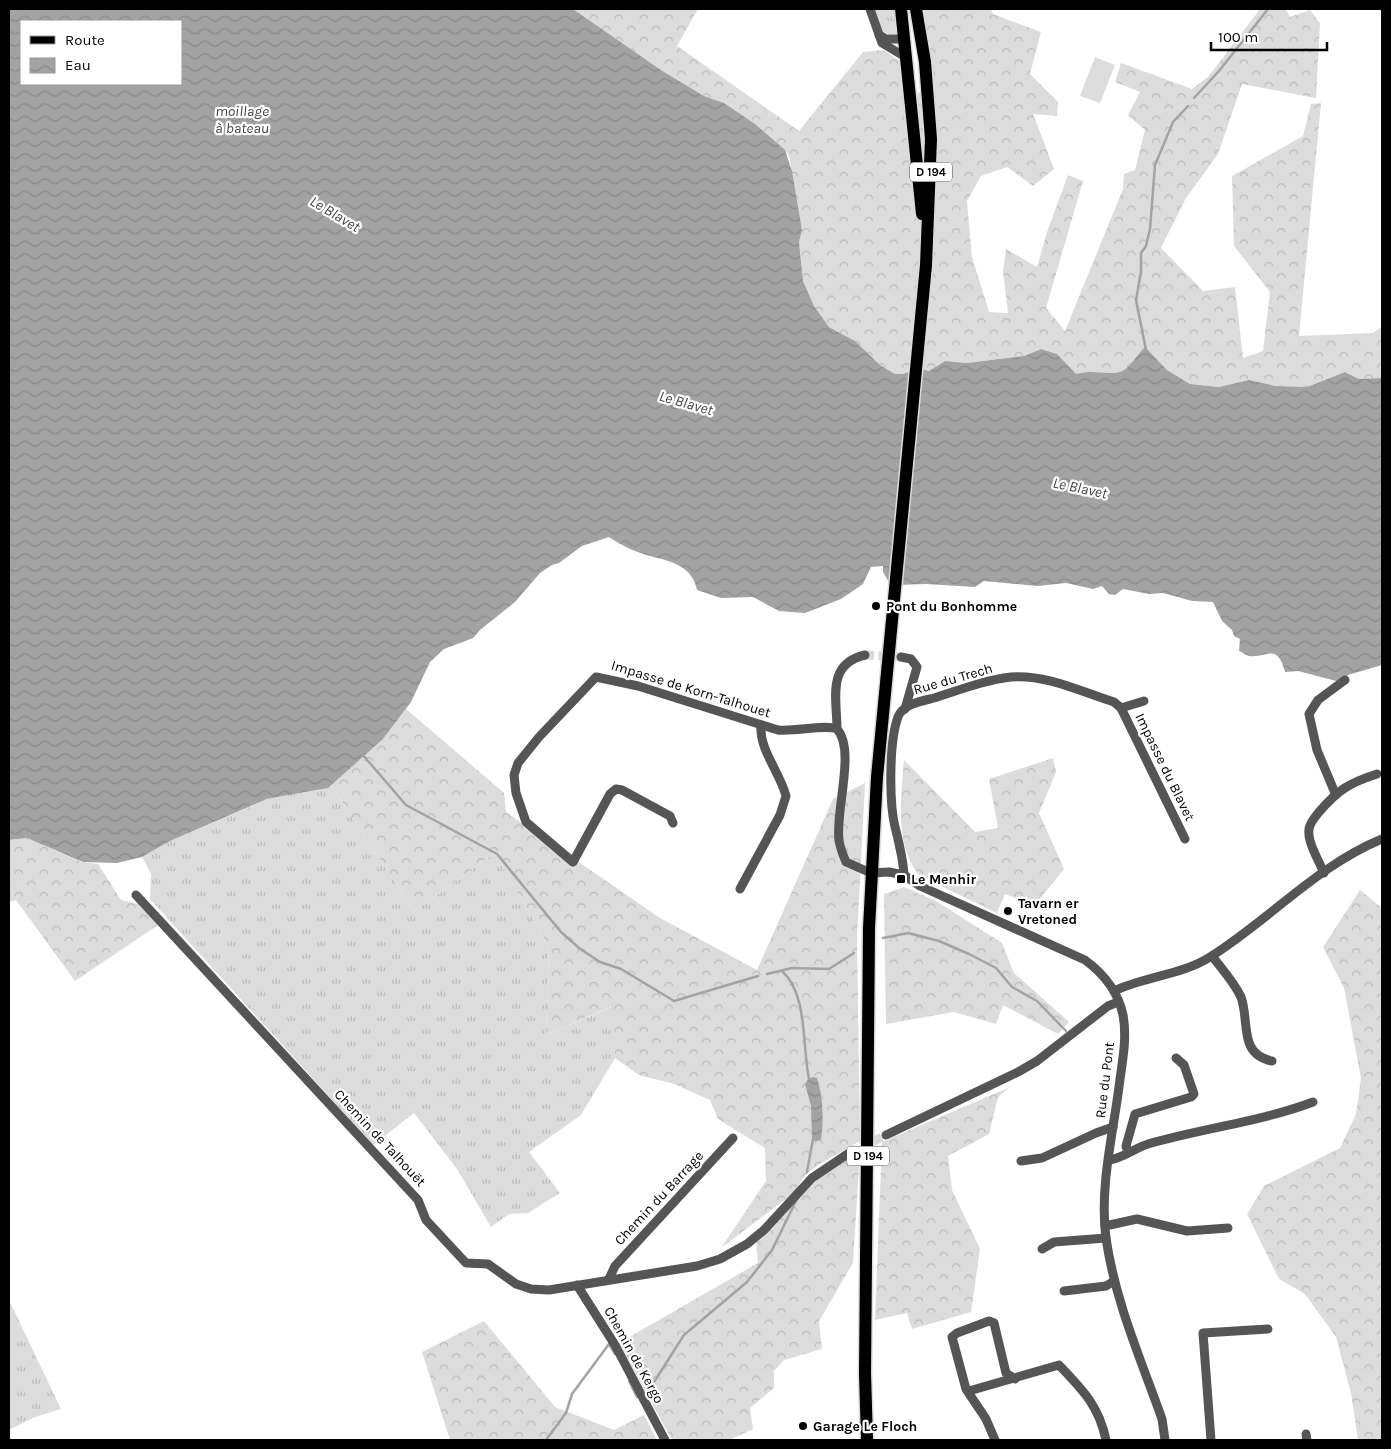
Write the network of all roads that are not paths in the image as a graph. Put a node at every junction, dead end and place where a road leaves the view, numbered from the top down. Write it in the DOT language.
graph roads {
  1 [pos="870,9"];
  2 [pos="901,9"];
  3 [pos="916,9"];
  4 [pos="879,35"];
  5 [pos="900,39"];
  6 [pos="902,55"];
  7 [pos="918,336"];
  8 [pos="865,655"];
  9 [pos="895,657"];
  10 [pos="1345,680"];
  11 [pos="1144,701"];
  12 [pos="1121,708"];
  13 [pos="905,709"];
  14 [pos="761,725"];
  15 [pos="836,729"];
  16 [pos="1376,774"];
  17 [pos="1335,793"];
  18 [pos="673,823"];
  19 [pos="1185,838"];
  20 [pos="1382,839"];
  21 [pos="871,873"];
  22 [pos="1324,873"];
  23 [pos="904,875"];
  24 [pos="740,889"];
  25 [pos="136,895"];
  26 [pos="1212,956"];
  27 [pos="1114,991"];
  28 [pos="1118,1002"];
  29 [pos="1176,1058"];
  30 [pos="1272,1061"];
  31 [pos="1313,1102"];
  32 [pos="1113,1128"];
  33 [pos="886,1136"];
  34 [pos="733,1138"];
  35 [pos="1128,1152"];
  36 [pos="849,1153"];
  37 [pos="1109,1160"];
  38 [pos="1021,1161"];
  39 [pos="1105,1226"];
  40 [pos="1228,1228"];
  41 [pos="1106,1238"];
  42 [pos="1042,1249"];
  43 [pos="609,1279"];
  44 [pos="1114,1282"];
  45 [pos="576,1285"];
  46 [pos="1064,1291"];
  47 [pos="1268,1329"];
  48 [pos="1015,1379"];
  49 [pos="969,1391"];
  50 [pos="665,1440"];
  51 [pos="867,1440"];
  52 [pos="995,1440"];
  53 [pos="1106,1440"];
  54 [pos="1165,1440"];
  55 [pos="1210,1440"];
  1 -- 4 [label="street"];
  2 -- 7 [label="main road, D 194"];
  3 -- 7 [label="main road, D 194"];
  4 -- 5 [label="street"];
  4 -- 6 [label="street"];
  7 -- 9 [label="main road, D 194"];
  8 -- 15 [label="street"];
  9 -- 13 [label="street"];
  9 -- 21 [label="main road, D 194"];
  10 -- 17 [label="street"];
  11 -- 12 [label="street"];
  12 -- 13 [label="street, Rue du Trech"];
  12 -- 19 [label="street, Impasse du Blavet"];
  13 -- 23 [label="street, Rue du Trech"];
  14 -- 15 [label="street, Impasse de Korn-Talhouet"];
  14 -- 18 [label="street, Impasse de Korn-Talhouet"];
  14 -- 24 [label="street"];
  15 -- 21 [label="street"];
  16 -- 17 [label="street"];
  17 -- 22 [label="street"];
  20 -- 22 [label="street"];
  21 -- 23 [label="street, Rue du Pont"];
  21 -- 51 [label="main road, D 194"];
  22 -- 26 [label="street"];
  23 -- 27 [label="street, Rue du Pont"];
  25 -- 45 [label="street, Chemin de Talhouët"];
  26 -- 27 [label="street"];
  26 -- 30 [label="street"];
  27 -- 28 [label="street, Rue du Pont"];
  28 -- 32 [label="street, Rue du Pont"];
  28 -- 33 [label="street"];
  29 -- 35 [label="street"];
  31 -- 35 [label="street"];
  32 -- 37 [label="street, Rue du Pont"];
  32 -- 38 [label="street"];
  34 -- 43 [label="street, Chemin du Barrage"];
  35 -- 37 [label="street"];
  36 -- 43 [label="street, Chemin de Talhouët"];
  37 -- 39 [label="street, Rue du Pont"];
  39 -- 40 [label="street"];
  39 -- 41 [label="street, Rue du Pont"];
  41 -- 42 [label="street"];
  41 -- 44 [label="street, Rue du Pont"];
  43 -- 45 [label="street, Chemin de Talhouët"];
  44 -- 46 [label="street"];
  44 -- 54 [label="street, Rue du Pont"];
  45 -- 50 [label="street, Chemin de Kergo"];
  47 -- 55 [label="street"];
  48 -- 49 [label="street"];
  48 -- 49 [label="street"];
  48 -- 53 [label="street"];
  49 -- 52 [label="street"];
}
